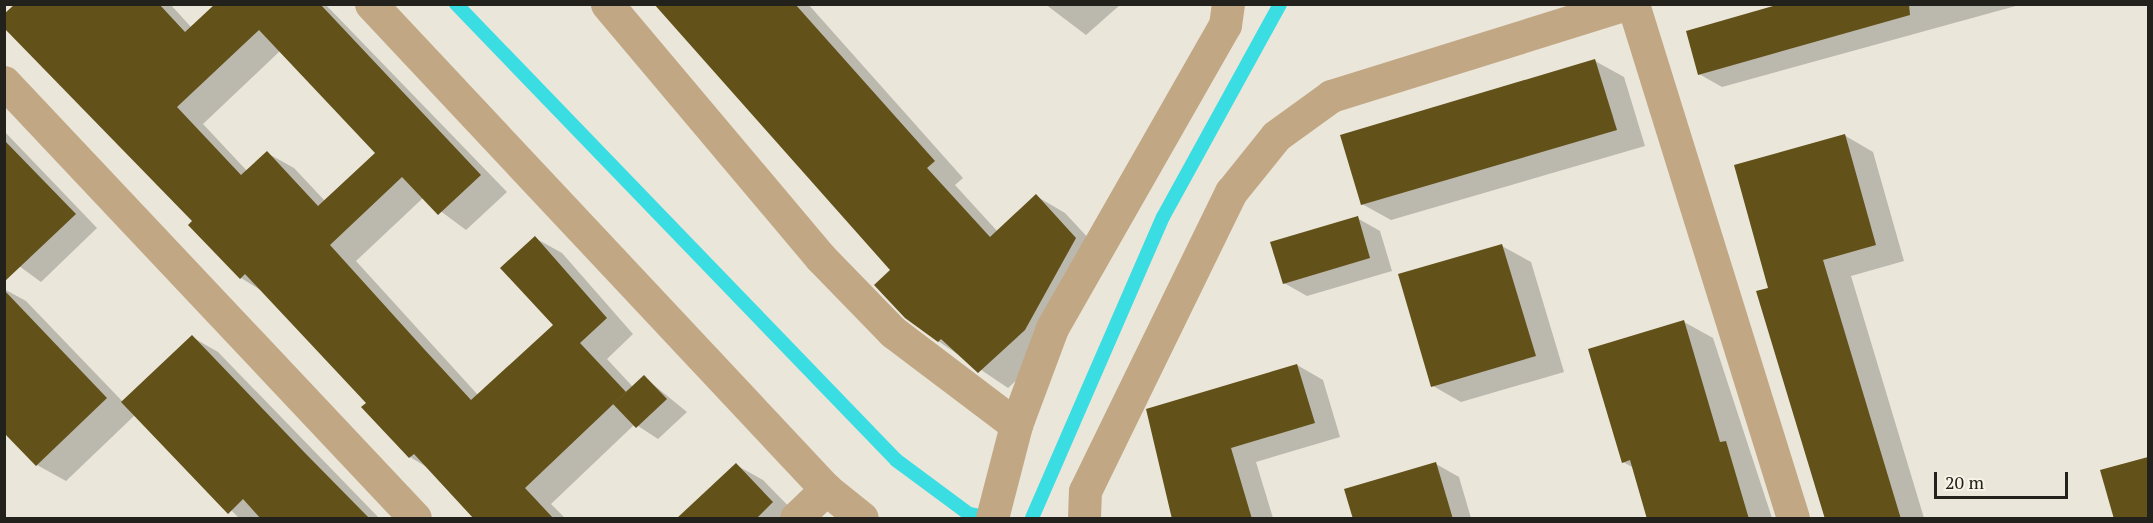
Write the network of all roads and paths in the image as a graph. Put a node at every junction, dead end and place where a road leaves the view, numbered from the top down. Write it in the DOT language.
graph roads {
  1 [pos="371,4"];
  2 [pos="607,4"];
  3 [pos="1228,4"];
  4 [pos="1626,4"];
  5 [pos="1633,4"];
  6 [pos="4,82"];
  7 [pos="1016,425"];
  8 [pos="826,489"];
  9 [pos="996,504"];
  10 [pos="415,519"];
  11 [pos="796,519"];
  12 [pos="862,519"];
  13 [pos="1084,519"];
  14 [pos="1793,519"];
  1 -- 8 [label="street"];
  2 -- 7 [label="street"];
  3 -- 7 [label="street"];
  4 -- 13 [label="street"];
  5 -- 14 [label="street"];
  6 -- 10 [label="street"];
  7 -- 9 [label="street"];
  8 -- 11 [label="street"];
  8 -- 12 [label="street"];
}
